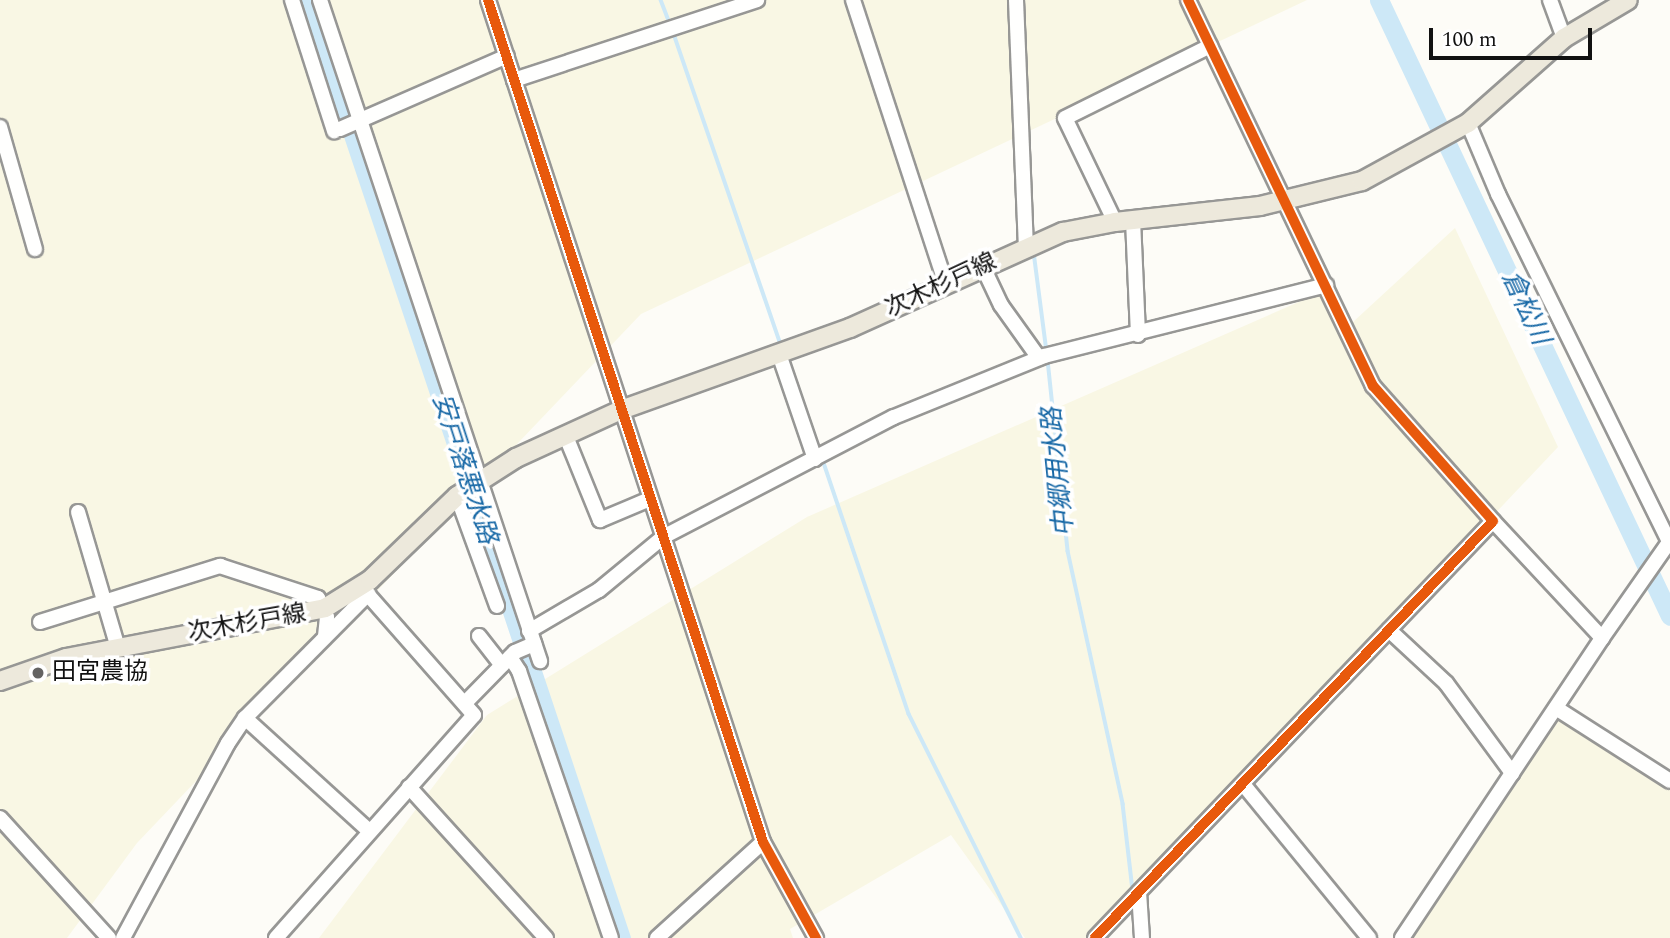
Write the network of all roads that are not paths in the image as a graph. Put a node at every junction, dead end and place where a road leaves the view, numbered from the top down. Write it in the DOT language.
graph roads {
  1 [pos="292,0"];
  2 [pos="320,0"];
  3 [pos="488,0"];
  4 [pos="757,0"];
  5 [pos="853,0"];
  6 [pos="1016,0"];
  7 [pos="1188,0"];
  8 [pos="1550,0"];
  9 [pos="1628,0"];
  10 [pos="1564,38"];
  11 [pos="1210,47"];
  12 [pos="507,56"];
  13 [pos="514,80"];
  14 [pos="357,122"];
  15 [pos="1468,123"];
  16 [pos="0,127"];
  17 [pos="4,155"];
  18 [pos="1286,201"];
  19 [pos="1124,221"];
  20 [pos="1026,247"];
  21 [pos="35,249"];
  22 [pos="983,267"];
  23 [pos="946,284"];
  24 [pos="1326,285"];
  25 [pos="1138,335"];
  26 [pos="779,354"];
  27 [pos="1039,358"];
  28 [pos="621,410"];
  29 [pos="565,434"];
  30 [pos="815,459"];
  31 [pos="479,480"];
  32 [pos="457,496"];
  33 [pos="650,499"];
  34 [pos="78,512"];
  35 [pos="1493,521"];
  36 [pos="663,537"];
  37 [pos="1670,542"];
  38 [pos="364,591"];
  39 [pos="105,602"];
  40 [pos="496,606"];
  41 [pos="325,608"];
  42 [pos="40,622"];
  43 [pos="1389,631"];
  44 [pos="479,636"];
  45 [pos="325,637"];
  46 [pos="532,637"];
  47 [pos="1602,638"];
  48 [pos="118,648"];
  49 [pos="509,658"];
  50 [pos="540,661"];
  51 [pos="0,681"];
  52 [pos="465,703"];
  53 [pos="1556,708"];
  54 [pos="245,718"];
  55 [pos="1512,773"];
  56 [pos="1670,781"];
  57 [pos="1243,784"];
  58 [pos="409,787"];
  59 [pos="0,818"];
  60 [pos="369,831"];
  61 [pos="762,842"];
  62 [pos="1139,892"];
  63 [pos="109,938"];
  64 [pos="123,938"];
  65 [pos="276,938"];
  66 [pos="546,938"];
  67 [pos="611,938"];
  68 [pos="657,938"];
  69 [pos="816,938"];
  70 [pos="1095,938"];
  71 [pos="1142,938"];
  72 [pos="1369,938"];
  73 [pos="1402,938"];
  1 -- 14 [label="street"];
  2 -- 14 [label="street"];
  3 -- 12 [label="street"];
  4 -- 13 [label="street"];
  5 -- 23 [label="street"];
  6 -- 20 [label="street"];
  7 -- 11 [label="street"];
  8 -- 10 [label="street"];
  9 -- 10 [label="main road"];
  10 -- 15 [label="main road"];
  11 -- 18 [label="street"];
  11 -- 19 [label="street"];
  12 -- 13 [label="street"];
  12 -- 14 [label="street"];
  13 -- 28 [label="street"];
  14 -- 31 [label="street"];
  15 -- 18 [label="main road, 次木杉戸線"];
  15 -- 37 [label="street"];
  16 -- 17 [label="street"];
  17 -- 21 [label="street"];
  18 -- 19 [label="main road, 次木杉戸線"];
  18 -- 24 [label="street"];
  19 -- 20 [label="main road, 次木杉戸線"];
  19 -- 25 [label="street"];
  20 -- 22 [label="main road, 次木杉戸線"];
  22 -- 23 [label="main road, 次木杉戸線"];
  22 -- 27 [label="street"];
  23 -- 26 [label="main road, 次木杉戸線"];
  24 -- 25 [label="street"];
  24 -- 35 [label="street"];
  25 -- 27 [label="street"];
  26 -- 28 [label="main road, 次木杉戸線"];
  26 -- 30 [label="street"];
  27 -- 30 [label="street"];
  28 -- 29 [label="main road, 次木杉戸線"];
  28 -- 33 [label="street"];
  29 -- 31 [label="main road, 次木杉戸線"];
  29 -- 33 [label="street"];
  30 -- 36 [label="street"];
  31 -- 32 [label="main road, 次木杉戸線"];
  31 -- 46 [label="street"];
  32 -- 38 [label="main road, 次木杉戸線"];
  32 -- 40 [label="street"];
  33 -- 36 [label="street"];
  34 -- 39 [label="street"];
  35 -- 43 [label="street"];
  35 -- 47 [label="street"];
  36 -- 46 [label="street"];
  36 -- 61 [label="street"];
  37 -- 47 [label="street"];
  38 -- 41 [label="main road, 次木杉戸線"];
  38 -- 45 [label="street"];
  38 -- 52 [label="street"];
  39 -- 41 [label="street"];
  39 -- 42 [label="street"];
  39 -- 48 [label="street"];
  41 -- 45 [label="street"];
  41 -- 48 [label="main road, 次木杉戸線"];
  43 -- 55 [label="street"];
  43 -- 57 [label="street"];
  44 -- 49 [label="street"];
  45 -- 54 [label="street"];
  46 -- 49 [label="street"];
  46 -- 50 [label="street"];
  47 -- 53 [label="street"];
  48 -- 51 [label="main road, 次木杉戸線"];
  49 -- 52 [label="street"];
  49 -- 67 [label="street"];
  52 -- 58 [label="street"];
  53 -- 55 [label="street"];
  53 -- 56 [label="street"];
  54 -- 60 [label="street"];
  54 -- 64 [label="street"];
  55 -- 73 [label="street"];
  57 -- 62 [label="street"];
  57 -- 72 [label="street"];
  58 -- 60 [label="street"];
  58 -- 66 [label="street"];
  59 -- 63 [label="street"];
  60 -- 65 [label="street"];
  61 -- 68 [label="street"];
  61 -- 69 [label="street"];
  62 -- 70 [label="street"];
  62 -- 71 [label="street"];
}
